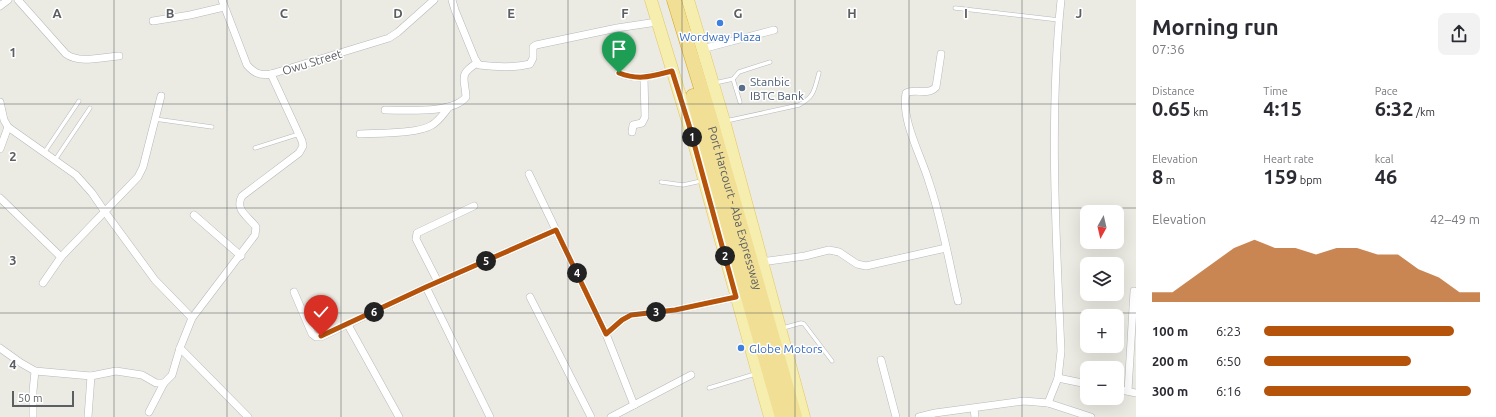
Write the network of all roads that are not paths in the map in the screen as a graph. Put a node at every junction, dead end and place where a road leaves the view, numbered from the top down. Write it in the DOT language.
graph roads {
  1 [pos="8,0"];
  2 [pos="18,0"];
  3 [pos="434,0"];
  4 [pos="452,0"];
  5 [pos="651,0"];
  6 [pos="664,0"];
  7 [pos="674,0"];
  8 [pos="688,0"];
  9 [pos="1062,0"];
  10 [pos="223,3"];
  11 [pos="0,6"];
  12 [pos="955,8"];
  13 [pos="1059,20"];
  14 [pos="153,21"];
  15 [pos="657,22"];
  16 [pos="774,30"];
  17 [pos="702,49"];
  18 [pos="941,54"];
  19 [pos="119,56"];
  20 [pos="770,62"];
  21 [pos="477,63"];
  22 [pos="684,70"];
  23 [pos="619,73"];
  24 [pos="819,73"];
  25 [pos="271,74"];
  26 [pos="644,77"];
  27 [pos="733,79"];
  28 [pos="712,84"];
  29 [pos="160,96"];
  30 [pos="79,101"];
  31 [pos="0,102"];
  32 [pos="740,102"];
  33 [pos="449,107"];
  34 [pos="90,108"];
  35 [pos="385,110"];
  36 [pos="155,118"];
  37 [pos="724,121"];
  38 [pos="8,127"];
  39 [pos="212,127"];
  40 [pos="632,132"];
  41 [pos="299,134"];
  42 [pos="360,134"];
  43 [pos="256,148"];
  44 [pos="0,149"];
  45 [pos="44,153"];
  46 [pos="55,160"];
  47 [pos="529,174"];
  48 [pos="704,180"];
  49 [pos="661,182"];
  50 [pos="0,198"];
  51 [pos="474,206"];
  52 [pos="105,212"];
  53 [pos="194,215"];
  54 [pos="556,230"];
  55 [pos="946,248"];
  56 [pos="241,256"];
  57 [pos="61,257"];
  58 [pos="761,262"];
  59 [pos="438,282"];
  60 [pos="43,283"];
  61 [pos="426,287"];
  62 [pos="1134,291"];
  63 [pos="294,292"];
  64 [pos="530,297"];
  65 [pos="736,297"];
  66 [pos="958,301"];
  67 [pos="192,318"];
  68 [pos="348,325"];
  69 [pos="780,329"];
  70 [pos="606,334"];
  71 [pos="0,348"];
  72 [pos="180,348"];
  73 [pos="882,360"];
  74 [pos="832,361"];
  75 [pos="35,371"];
  76 [pos="758,373"];
  77 [pos="691,375"];
  78 [pos="91,376"];
  79 [pos="1058,378"];
  80 [pos="164,383"];
  81 [pos="1080,383"];
  82 [pos="709,388"];
  83 [pos="1124,390"];
  84 [pos="1128,391"];
  85 [pos="1136,393"];
  86 [pos="1048,403"];
  87 [pos="634,405"];
  88 [pos="974,409"];
  89 [pos="149,412"];
  90 [pos="33,417"];
  91 [pos="88,417"];
  92 [pos="248,417"];
  93 [pos="399,417"];
  94 [pos="490,417"];
  95 [pos="591,417"];
  96 [pos="611,417"];
  97 [pos="770,417"];
  98 [pos="782,417"];
  99 [pos="795,417"];
  100 [pos="804,417"];
  101 [pos="896,417"];
  102 [pos="919,417"];
  103 [pos="975,417"];
  104 [pos="1091,417"];
  1 -- 11 [label="street"];
  2 -- 19 [label="street"];
  3 -- 25 [label="street, Owu Street"];
  4 -- 21 [label="street"];
  5 -- 15 [label="main road"];
  6 -- 22 [label="highway, Port Harcourt - Aba Expressway"];
  7 -- 22 [label="highway, Port Harcourt - Aba Expressway"];
  8 -- 17 [label="main road"];
  9 -- 13 [label="street"];
  10 -- 14 [label="street"];
  10 -- 25 [label="street, Owu Street"];
  12 -- 13 [label="lane"];
  13 -- 79 [label="street"];
  15 -- 21 [label="street"];
  15 -- 22 [label="main road"];
  16 -- 17 [label="street"];
  17 -- 28 [label="main road"];
  18 -- 55 [label="street"];
  20 -- 27 [label="lane"];
  21 -- 33 [label="street"];
  22 -- 26 [label="street"];
  22 -- 48 [label="main road"];
  22 -- 98 [label="highway, Port Harcourt - Aba Expressway"];
  22 -- 99 [label="highway, Port Harcourt - Aba Expressway"];
  23 -- 26 [label="street"];
  24 -- 37 [label="lane"];
  25 -- 41 [label="street"];
  26 -- 40 [label="street"];
  27 -- 28 [label="lane"];
  27 -- 32 [label="lane"];
  28 -- 37 [label="main road"];
  29 -- 36 [label="street"];
  30 -- 45 [label="lane"];
  31 -- 38 [label="street"];
  33 -- 35 [label="street"];
  33 -- 42 [label="street"];
  34 -- 46 [label="lane"];
  36 -- 39 [label="lane"];
  36 -- 52 [label="street"];
  37 -- 58 [label="main road"];
  38 -- 44 [label="street"];
  38 -- 45 [label="street"];
  41 -- 43 [label="lane"];
  41 -- 56 [label="street"];
  45 -- 46 [label="street"];
  46 -- 52 [label="street"];
  47 -- 54 [label="street"];
  48 -- 49 [label="lane"];
  48 -- 65 [label="main road"];
  50 -- 57 [label="street"];
  51 -- 59 [label="street"];
  52 -- 57 [label="street"];
  52 -- 67 [label="street"];
  53 -- 56 [label="street"];
  54 -- 59 [label="street"];
  54 -- 70 [label="street"];
  55 -- 58 [label="street"];
  55 -- 66 [label="street"];
  56 -- 67 [label="street"];
  57 -- 60 [label="street"];
  58 -- 69 [label="main road"];
  59 -- 61 [label="street"];
  61 -- 68 [label="street"];
  61 -- 94 [label="street"];
  62 -- 84 [label="street"];
  63 -- 68 [label="street"];
  64 -- 95 [label="street"];
  65 -- 70 [label="street"];
  65 -- 76 [label="main road"];
  67 -- 72 [label="street"];
  68 -- 93 [label="street"];
  69 -- 74 [label="lane"];
  69 -- 100 [label="main road"];
  70 -- 87 [label="street"];
  71 -- 75 [label="street"];
  72 -- 80 [label="street"];
  72 -- 92 [label="street"];
  73 -- 101 [label="street"];
  75 -- 78 [label="street"];
  75 -- 90 [label="street"];
  76 -- 82 [label="lane"];
  76 -- 97 [label="main road"];
  77 -- 87 [label="street"];
  78 -- 80 [label="street"];
  78 -- 91 [label="street"];
  79 -- 81 [label="street"];
  79 -- 86 [label="street"];
  80 -- 89 [label="street"];
  83 -- 84 [label="street"];
  84 -- 85 [label="street"];
  86 -- 88 [label="street"];
  86 -- 104 [label="street"];
  87 -- 96 [label="street"];
  88 -- 102 [label="street"];
  88 -- 103 [label="street"];
}
